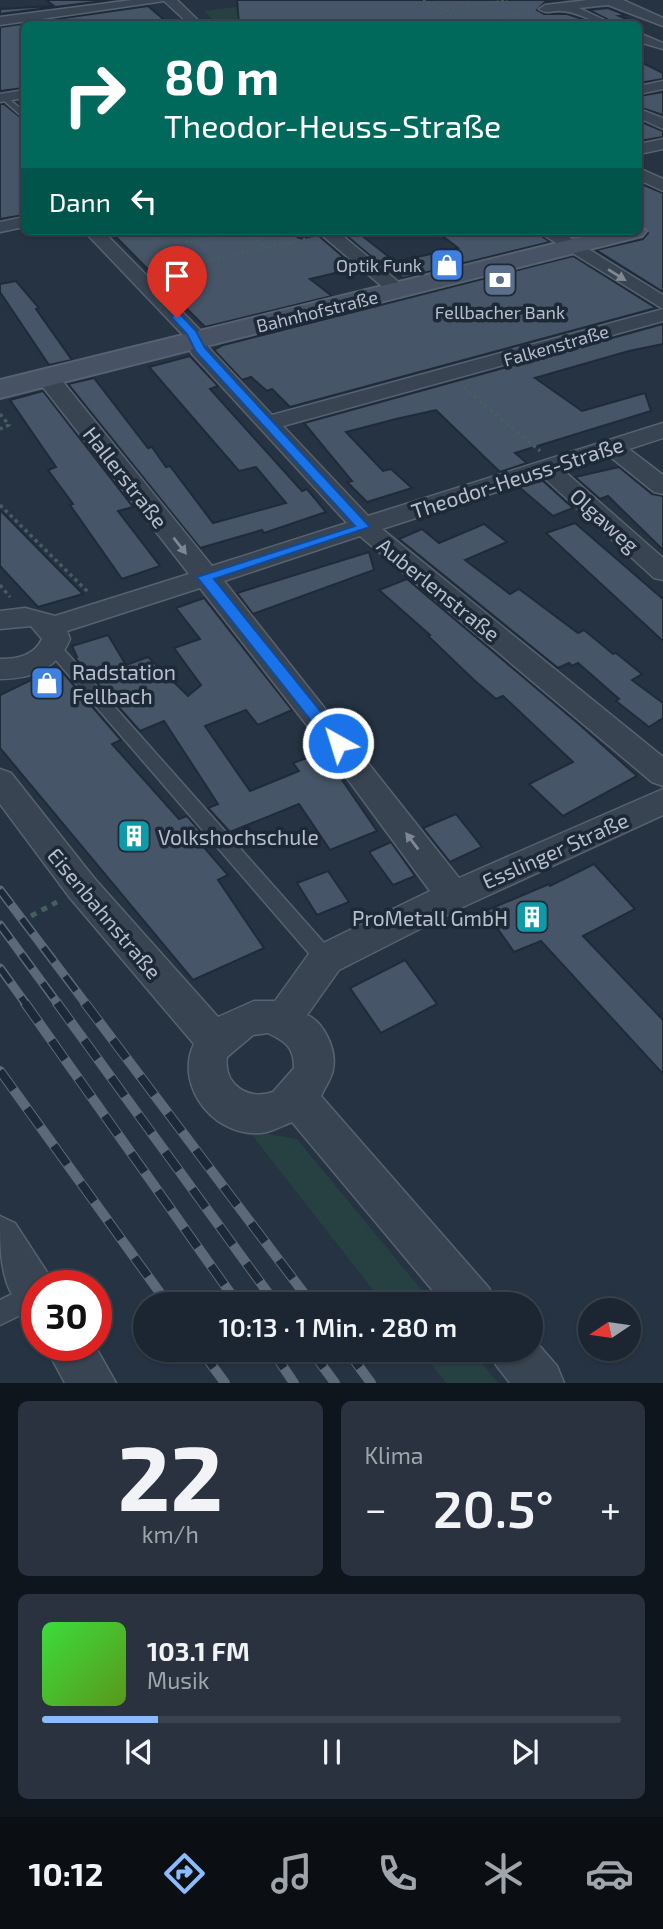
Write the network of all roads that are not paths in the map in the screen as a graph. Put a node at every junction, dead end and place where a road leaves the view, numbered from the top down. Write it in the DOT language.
graph roads {
  1 [pos="29,0"];
  2 [pos="159,0"];
  3 [pos="170,0"];
  4 [pos="611,0"];
  5 [pos="544,5"];
  6 [pos="562,6"];
  7 [pos="663,10"];
  8 [pos="643,13"];
  9 [pos="48,15"];
  10 [pos="0,21"];
  11 [pos="55,21"];
  12 [pos="193,21"];
  13 [pos="600,21"];
  14 [pos="663,22"];
  15 [pos="642,39"];
  16 [pos="660,46"];
  17 [pos="663,85"];
  18 [pos="642,89"];
  19 [pos="21,95"];
  20 [pos="2,98"];
  21 [pos="21,114"];
  22 [pos="642,114"];
  23 [pos="663,124"];
  24 [pos="663,144"];
  25 [pos="642,148"];
  26 [pos="642,175"];
  27 [pos="663,186"];
  28 [pos="21,223"];
  29 [pos="0,227"];
  30 [pos="97,235"];
  31 [pos="331,235"];
  32 [pos="552,235"];
  33 [pos="618,235"];
  34 [pos="571,247"];
  35 [pos="381,281"];
  36 [pos="663,303"];
  37 [pos="663,315"];
  38 [pos="197,341"];
  39 [pos="47,377"];
  40 [pos="0,388"];
  41 [pos="270,423"];
  42 [pos="663,430"];
  43 [pos="612,446"];
  44 [pos="552,466"];
  45 [pos="663,487"];
  46 [pos="364,527"];
  47 [pos="663,572"];
  48 [pos="205,577"];
  49 [pos="5,609"];
  50 [pos="52,637"];
  51 [pos="0,669"];
  52 [pos="663,774"];
  53 [pos="0,781"];
  54 [pos="663,801"];
  55 [pos="453,896"];
  56 [pos="326,959"];
  57 [pos="285,1020"];
  58 [pos="215,1041"];
  59 [pos="298,1099"];
  60 [pos="0,1238"];
  61 [pos="464,1292"];
  62 [pos="21,1293"];
  63 [pos="78,1361"];
  64 [pos="523,1362"];
  65 [pos="92,1383"];
  66 [pos="540,1383"];
  1 -- 9 [label="street"];
  2 -- 9 [label="street"];
  3 -- 12 [label="street"];
  4 -- 6 [label="street"];
  4 -- 8 [label="street"];
  5 -- 6 [label="street"];
  6 -- 13 [label="street"];
  7 -- 8 [label="street"];
  8 -- 14 [label="street"];
  9 -- 10 [label="street"];
  9 -- 11 [label="street"];
  15 -- 16 [label="street"];
  17 -- 18 [label="street"];
  19 -- 20 [label="street"];
  20 -- 21 [label="lane"];
  22 -- 23 [label="street"];
  24 -- 25 [label="street"];
  26 -- 27 [label="street"];
  28 -- 29 [label="street"];
  30 -- 38 [label="street, Auberlenstraße"];
  31 -- 35 [label="street"];
  32 -- 34 [label="street"];
  33 -- 34 [label="street, Bahnhofstraße"];
  34 -- 35 [label="street, Bahnhofstraße"];
  34 -- 36 [label="street, one-way"];
  35 -- 38 [label="street, Bahnhofstraße"];
  37 -- 41 [label="street, Falkenstraße"];
  38 -- 39 [label="street, Bahnhofstraße"];
  38 -- 41 [label="street, Auberlenstraße"];
  39 -- 40 [label="street, Bahnhofstraße"];
  39 -- 48 [label="street, Hallerstraße, one-way"];
  41 -- 46 [label="street, Auberlenstraße"];
  42 -- 43 [label="street, Theodor-Heuss-Straße"];
  43 -- 44 [label="street, Theodor-Heuss-Straße"];
  43 -- 45 [label="street"];
  44 -- 46 [label="street, Theodor-Heuss-Straße"];
  44 -- 47 [label="street, Olgaweg"];
  46 -- 48 [label="street, Theodor-Heuss-Straße"];
  46 -- 52 [label="street, Auberlenstraße"];
  48 -- 50 [label="street, Theodor-Heuss-Straße"];
  55 -- 48 [label="street, Hallerstraße, one-way"];
  49 -- 50 [label="street"];
  50 -- 51 [label="street"];
  50 -- 56 [label="lane"];
  53 -- 58 [label="street, Eisenbahnstraße"];
  54 -- 55 [label="street, Esslinger Straße"];
  55 -- 56 [label="street, Esslinger Straße"];
  56 -- 57 [label="street, Esslinger Straße"];
  57 -- 58 [label="street"];
  57 -- 59 [label="street"];
  58 -- 59 [label="street"];
  59 -- 61 [label="street"];
  60 -- 62 [label="street"];
  63 -- 65 [label="street"];
  64 -- 66 [label="street"];
}
